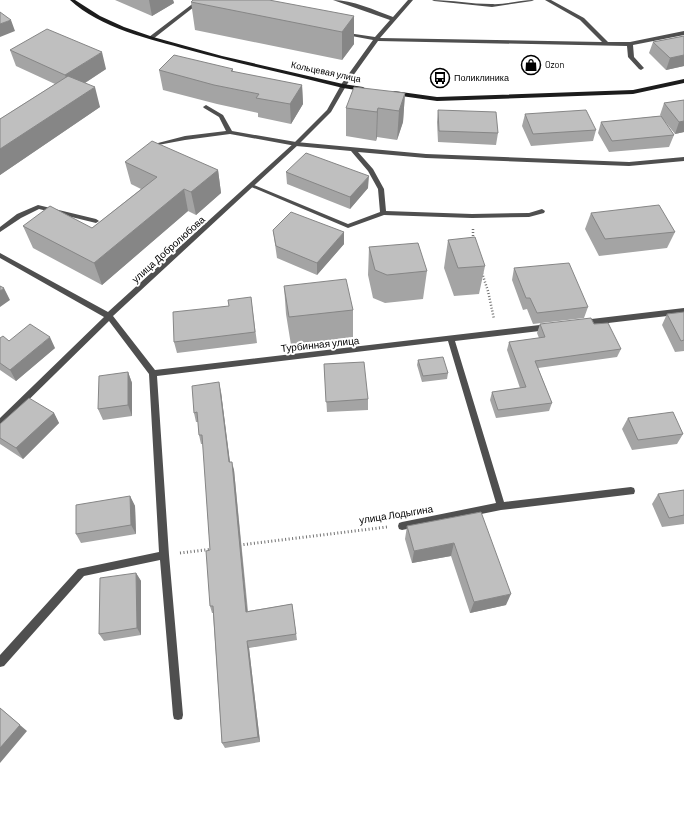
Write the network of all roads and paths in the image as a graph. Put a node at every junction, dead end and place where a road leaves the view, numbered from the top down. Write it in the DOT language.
graph roads {
  1 [pos="72,0"];
  2 [pos="190,0"];
  3 [pos="335,0"];
  4 [pos="411,0"];
  5 [pos="434,0"];
  6 [pos="532,0"];
  7 [pos="546,0"];
  8 [pos="197,3"];
  9 [pos="205,4"];
  10 [pos="393,19"];
  11 [pos="337,31"];
  12 [pos="684,33"];
  13 [pos="151,38"];
  14 [pos="376,39"];
  15 [pos="607,44"];
  16 [pos="630,44"];
  17 [pos="641,68"];
  18 [pos="684,81"];
  19 [pos="343,86"];
  20 [pos="367,89"];
  21 [pos="390,93"];
  22 [pos="206,107"];
  23 [pos="230,132"];
  24 [pos="160,144"];
  25 [pos="296,144"];
  26 [pos="353,150"];
  27 [pos="684,159"];
  28 [pos="252,186"];
  29 [pos="542,211"];
  30 [pos="383,213"];
  31 [pos="472,216"];
  32 [pos="96,221"];
  33 [pos="0,230"];
  34 [pos="473,241"];
  35 [pos="0,255"];
  36 [pos="480,269"];
  37 [pos="684,312"];
  38 [pos="109,316"];
  39 [pos="575,324"];
  40 [pos="560,326"];
  41 [pos="497,333"];
  42 [pos="451,339"];
  43 [pos="153,373"];
  44 [pos="0,422"];
  45 [pos="631,491"];
  46 [pos="501,506"];
  47 [pos="402,526"];
  48 [pos="236,546"];
  49 [pos="220,548"];
  50 [pos="164,555"];
  51 [pos="0,662"];
  52 [pos="178,715"];
  1 -- 13 [label="street, Кольцевая улица"];
  2 -- 8 [label="street"];
  3 -- 10 [label="street"];
  4 -- 10 [label="street, улица Добролюбова"];
  5 -- 6 [label="street"];
  7 -- 15 [label="street"];
  8 -- 9 [label="street"];
  8 -- 13 [label="street"];
  10 -- 14 [label="street, улица Добролюбова"];
  11 -- 14 [label="street"];
  12 -- 16 [label="street"];
  13 -- 19 [label="street, Кольцевая улица"];
  14 -- 15 [label="street"];
  14 -- 19 [label="street, улица Добролюбова"];
  15 -- 16 [label="street"];
  16 -- 17 [label="street"];
  18 -- 21 [label="street"];
  19 -- 20 [label="street, Кольцевая улица"];
  19 -- 25 [label="street, улица Добролюбова"];
  22 -- 23 [label="street"];
  23 -- 24 [label="street"];
  23 -- 25 [label="street"];
  25 -- 26 [label="street"];
  25 -- 28 [label="street, улица Добролюбова"];
  26 -- 27 [label="street"];
  26 -- 30 [label="street"];
  28 -- 30 [label="street"];
  28 -- 38 [label="street, улица Добролюбова"];
  29 -- 31 [label="street"];
  30 -- 31 [label="street"];
  31 -- 34 [label="path"];
  32 -- 33 [label="street"];
  35 -- 38 [label="street"];
  36 -- 41 [label="path"];
  37 -- 39 [label="street"];
  38 -- 43 [label="street"];
  38 -- 44 [label="street, улица Добролюбова"];
  40 -- 41 [label="street, Турбинная улица"];
  41 -- 42 [label="street, Турбинная улица"];
  42 -- 43 [label="street, Турбинная улица"];
  42 -- 46 [label="street"];
  43 -- 50 [label="street"];
  45 -- 46 [label="street, улица Лодыгина"];
  46 -- 47 [label="street, улица Лодыгина"];
  47 -- 48 [label="path, улица Лодыгина"];
  49 -- 50 [label="path"];
  50 -- 51 [label="street"];
  50 -- 52 [label="street"];
}
